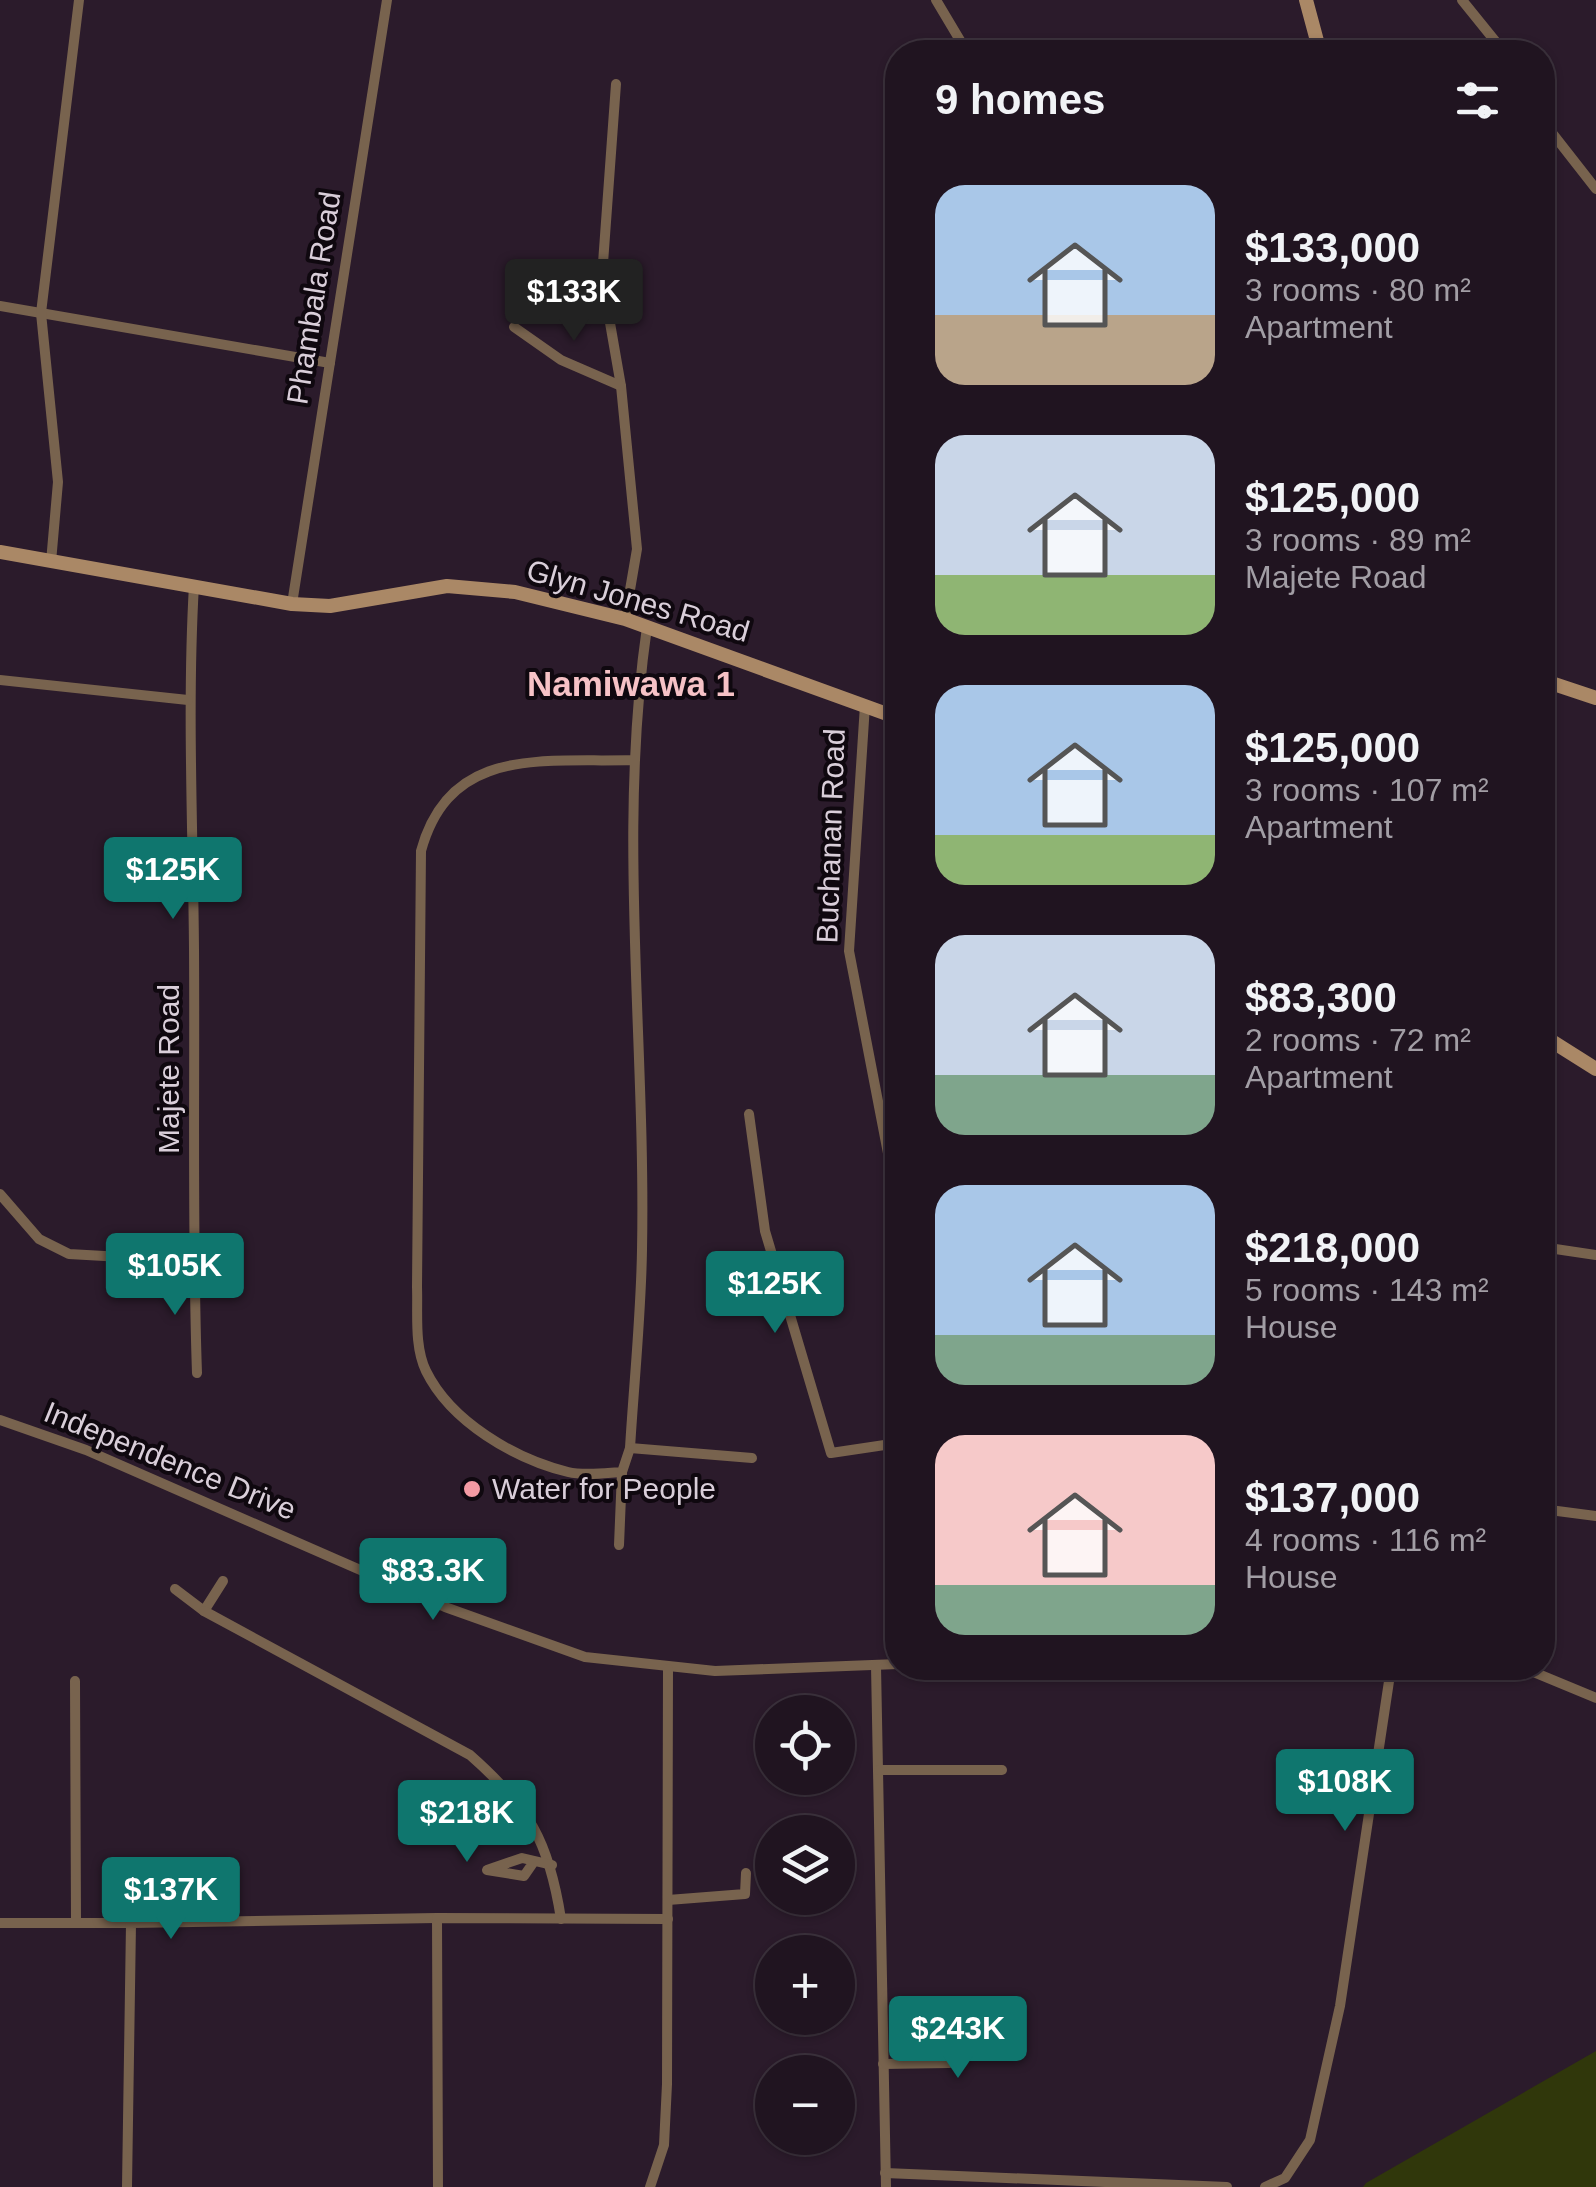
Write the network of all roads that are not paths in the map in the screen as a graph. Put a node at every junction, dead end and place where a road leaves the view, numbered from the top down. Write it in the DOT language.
graph roads {
  1 [pos="79,0"];
  2 [pos="388,0"];
  3 [pos="1306,0"];
  4 [pos="1462,0"];
  5 [pos="941,2"];
  6 [pos="961,40"];
  7 [pos="1317,40"];
  8 [pos="1494,40"];
  9 [pos="616,84"];
  10 [pos="1555,137"];
  11 [pos="1596,189"];
  12 [pos="0,306"];
  13 [pos="41,313"];
  14 [pos="514,327"];
  15 [pos="330,363"];
  16 [pos="621,386"];
  17 [pos="0,552"];
  18 [pos="51,562"];
  19 [pos="194,585"];
  20 [pos="292,604"];
  21 [pos="624,618"];
  22 [pos="647,627"];
  23 [pos="0,680"];
  24 [pos="1555,684"];
  25 [pos="1596,698"];
  26 [pos="188,700"];
  27 [pos="865,706"];
  28 [pos="885,713"];
  29 [pos="633,760"];
  30 [pos="1555,1043"];
  31 [pos="1596,1068"];
  32 [pos="749,1114"];
  33 [pos="885,1138"];
  34 [pos="0,1194"];
  35 [pos="1555,1248"];
  36 [pos="1596,1255"];
  37 [pos="192,1261"];
  38 [pos="197,1373"];
  39 [pos="0,1420"];
  40 [pos="885,1445"];
  41 [pos="630,1448"];
  42 [pos="752,1458"];
  43 [pos="622,1472"];
  44 [pos="1555,1511"];
  45 [pos="1596,1516"];
  46 [pos="619,1545"];
  47 [pos="223,1581"];
  48 [pos="176,1590"];
  49 [pos="204,1612"];
  50 [pos="885,1665"];
  51 [pos="876,1666"];
  52 [pos="668,1668"];
  53 [pos="1389,1680"];
  54 [pos="1553,1680"];
  55 [pos="75,1681"];
  56 [pos="1596,1698"];
  57 [pos="879,1770"];
  58 [pos="1002,1770"];
  59 [pos="533,1863"];
  60 [pos="552,1865"];
  61 [pos="746,1874"];
  62 [pos="668,1900"];
  63 [pos="436,1918"];
  64 [pos="561,1919"];
  65 [pos="668,1919"];
  66 [pos="0,1922"];
  67 [pos="76,1922"];
  68 [pos="131,1923"];
  69 [pos="969,2018"];
  70 [pos="883,2064"];
  71 [pos="885,2173"];
  72 [pos="1030,2183"];
  73 [pos="1171,2184"];
  74 [pos="127,2187"];
  75 [pos="438,2187"];
  76 [pos="650,2187"];
  77 [pos="886,2187"];
  78 [pos="1227,2187"];
  79 [pos="1265,2187"];
  1 -- 13 [label="street"];
  2 -- 15 [label="street, Phambala Road"];
  3 -- 7 [label="street"];
  4 -- 8 [label="street"];
  5 -- 6 [label="street"];
  9 -- 16 [label="street"];
  10 -- 11 [label="street"];
  12 -- 13 [label="street"];
  13 -- 15 [label="street"];
  13 -- 18 [label="street"];
  14 -- 16 [label="street"];
  15 -- 20 [label="street, Phambala Road"];
  16 -- 21 [label="street"];
  17 -- 18 [label="street, Glyn Jones Road"];
  18 -- 19 [label="street, Glyn Jones Road"];
  19 -- 20 [label="street, Glyn Jones Road"];
  19 -- 26 [label="street, Majete Road"];
  20 -- 21 [label="street, Glyn Jones Road"];
  21 -- 22 [label="street, Glyn Jones Road"];
  22 -- 27 [label="street, Glyn Jones Road"];
  22 -- 29 [label="street"];
  23 -- 26 [label="street"];
  24 -- 25 [label="street"];
  26 -- 37 [label="street, Majete Road"];
  27 -- 28 [label="street, Glyn Jones Road"];
  27 -- 33 [label="street, Buchanan Road"];
  29 -- 41 [label="street"];
  29 -- 43 [label="street"];
  30 -- 31 [label="street"];
  32 -- 40 [label="street"];
  34 -- 37 [label="street"];
  35 -- 36 [label="street"];
  37 -- 38 [label="street, Majete Road"];
  39 -- 52 [label="street, Independence Drive"];
  41 -- 42 [label="street"];
  41 -- 43 [label="street"];
  43 -- 46 [label="street"];
  44 -- 45 [label="street"];
  47 -- 49 [label="street"];
  48 -- 49 [label="street"];
  49 -- 60 [label="street"];
  50 -- 51 [label="street, Independence Drive"];
  51 -- 52 [label="street, Independence Drive"];
  51 -- 57 [label="street"];
  52 -- 62 [label="street"];
  53 -- 79 [label="street"];
  54 -- 56 [label="street"];
  55 -- 67 [label="street"];
  57 -- 58 [label="street"];
  57 -- 70 [label="street"];
  59 -- 60 [label="street"];
  60 -- 64 [label="street"];
  61 -- 62 [label="street"];
  62 -- 65 [label="street"];
  63 -- 64 [label="street"];
  63 -- 68 [label="street"];
  63 -- 75 [label="street"];
  64 -- 65 [label="street"];
  65 -- 76 [label="street"];
  66 -- 67 [label="street"];
  67 -- 68 [label="street"];
  68 -- 74 [label="street"];
  69 -- 70 [label="street"];
  70 -- 71 [label="street"];
  71 -- 72 [label="street"];
  71 -- 77 [label="street"];
  72 -- 73 [label="street"];
  73 -- 78 [label="street"];
}
